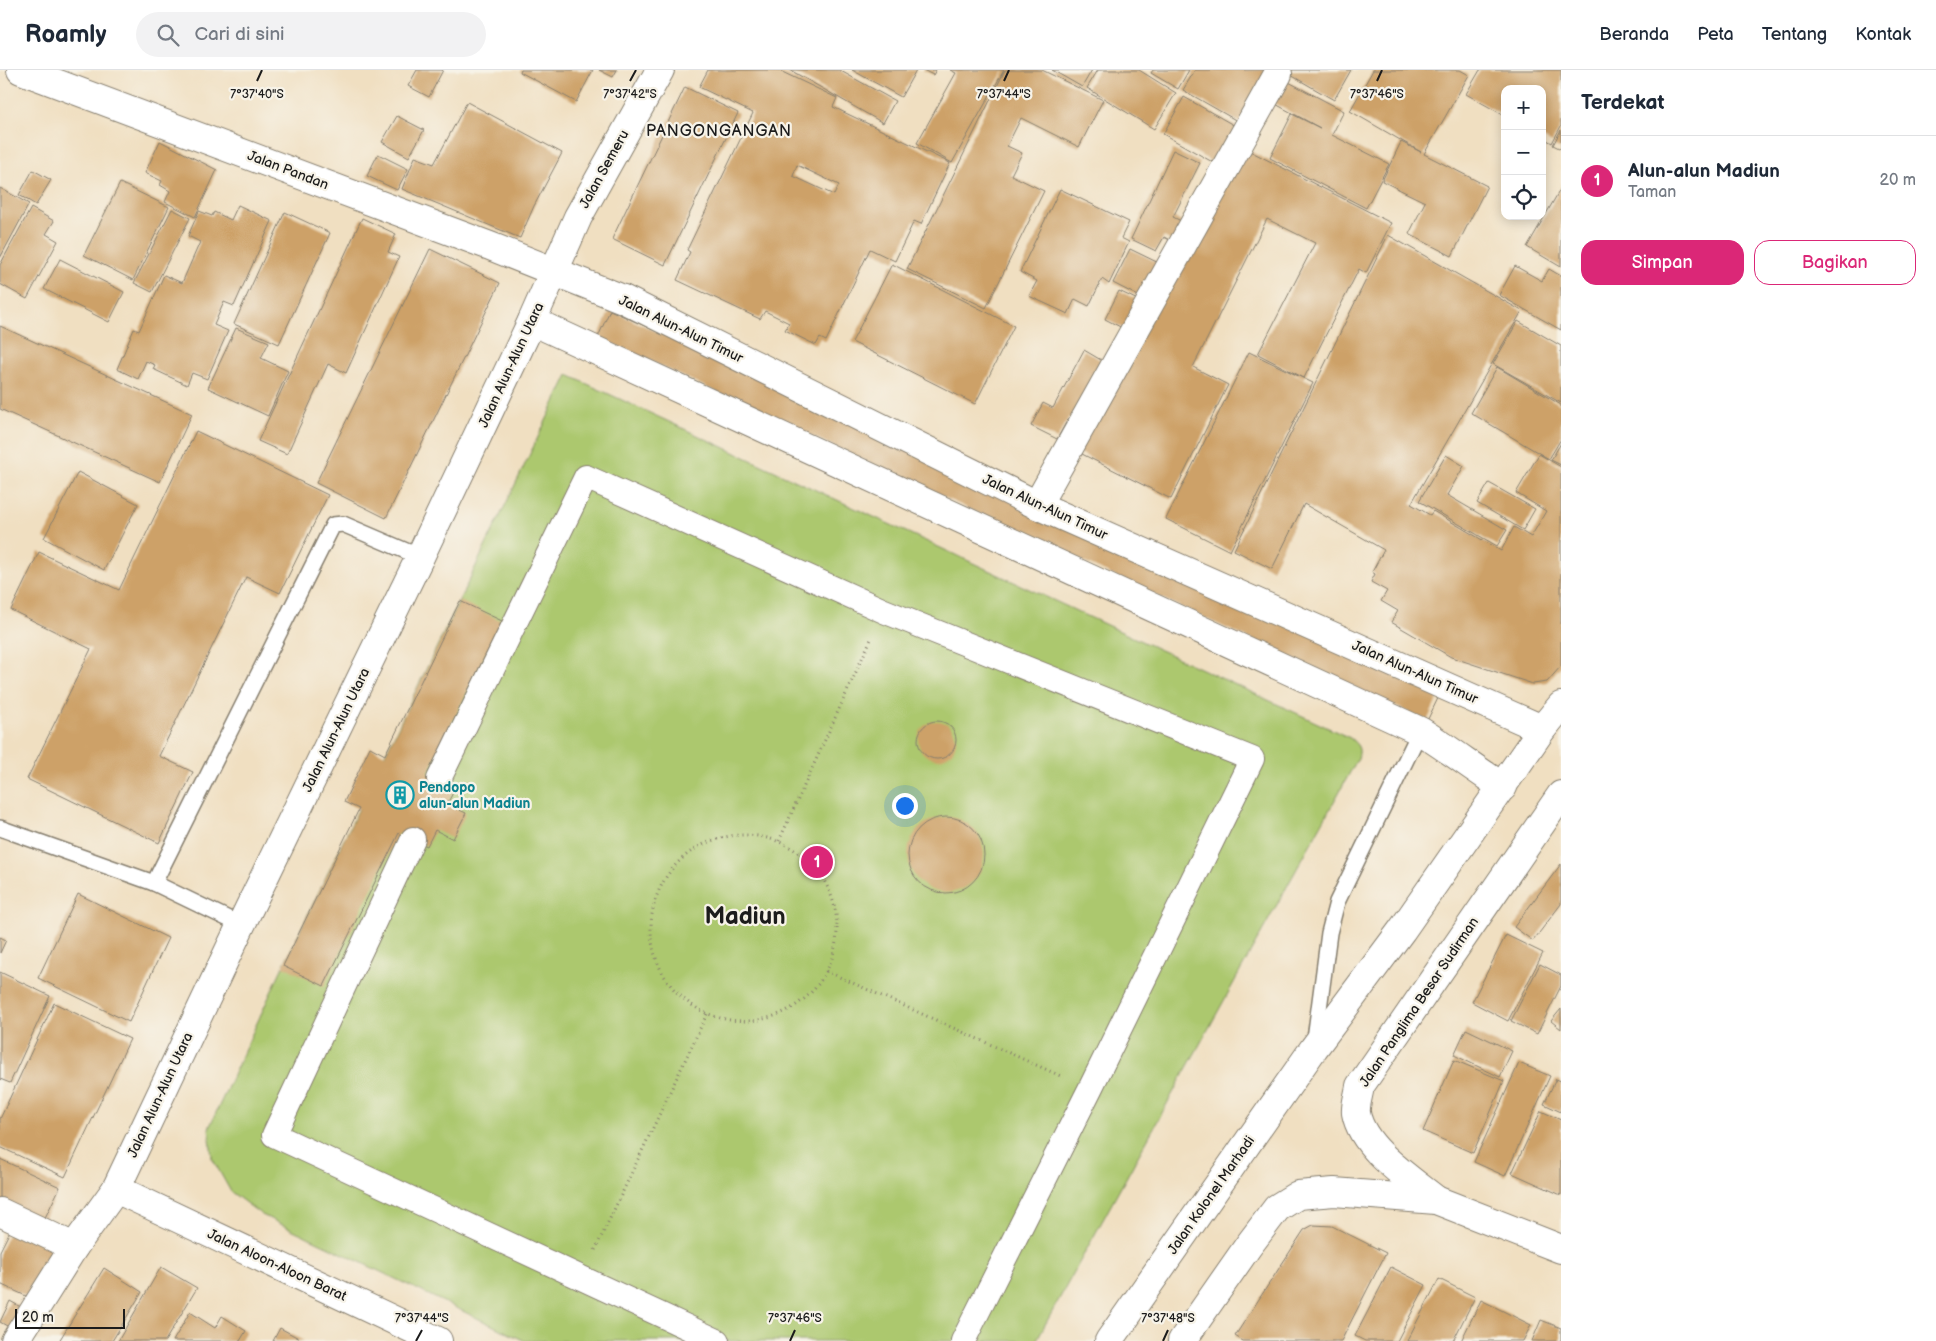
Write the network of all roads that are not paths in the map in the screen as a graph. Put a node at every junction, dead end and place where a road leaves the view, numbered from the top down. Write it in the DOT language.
graph roads {
  1 [pos="21,70"];
  2 [pos="660,70"];
  3 [pos="1278,74"];
  4 [pos="554,271"];
  5 [pos="532,321"];
  6 [pos="1037,505"];
  7 [pos="420,557"];
  8 [pos="1561,706"];
  9 [pos="1542,729"];
  10 [pos="1420,731"];
  11 [pos="439,779"];
  12 [pos="1503,787"];
  13 [pos="1561,795"];
  14 [pos="0,828"];
  15 [pos="413,839"];
  16 [pos="154,883"];
  17 [pos="241,926"];
  18 [pos="1314,1048"];
  19 [pos="116,1189"];
  20 [pos="1436,1200"];
  21 [pos="0,1212"];
  22 [pos="74,1247"];
  23 [pos="1561,1249"];
  24 [pos="15,1341"];
  25 [pos="438,1341"];
  26 [pos="717,1341"];
  27 [pos="963,1341"];
  28 [pos="1109,1341"];
  29 [pos="1182,1341"];
  1 -- 4 [label="street, Jalan Pandan"];
  2 -- 4 [label="street, Jalan Semeru"];
  3 -- 6 [label="street"];
  4 -- 5 [label="street, Jalan Alun-Alun Utara"];
  4 -- 6 [label="street, Jalan Alun-Alun Timur"];
  5 -- 7 [label="street, Jalan Alun-Alun Utara"];
  5 -- 10 [label="street"];
  6 -- 9 [label="street, Jalan Alun-Alun Timur"];
  7 -- 16 [label="lane"];
  7 -- 17 [label="street, Jalan Alun-Alun Utara"];
  8 -- 9 [label="street"];
  9 -- 12 [label="street"];
  10 -- 12 [label="street"];
  10 -- 18 [label="lane"];
  11 -- 27 [label="street"];
  12 -- 18 [label="street"];
  13 -- 20 [label="street, Jalan Panglima Besar Sudirman"];
  14 -- 16 [label="lane"];
  15 -- 26 [label="street"];
  16 -- 17 [label="lane"];
  17 -- 19 [label="street, Jalan Alun-Alun Utara"];
  18 -- 28 [label="street, Jalan Kolonel Marhadi"];
  19 -- 22 [label="street, Jalan Alun-Alun Utara"];
  19 -- 25 [label="street, Jalan Aloon-Aloon Barat"];
  20 -- 23 [label="street"];
  20 -- 29 [label="street"];
  21 -- 22 [label="street"];
  22 -- 24 [label="street, Jalan Alun-Alun Utara"];
}
